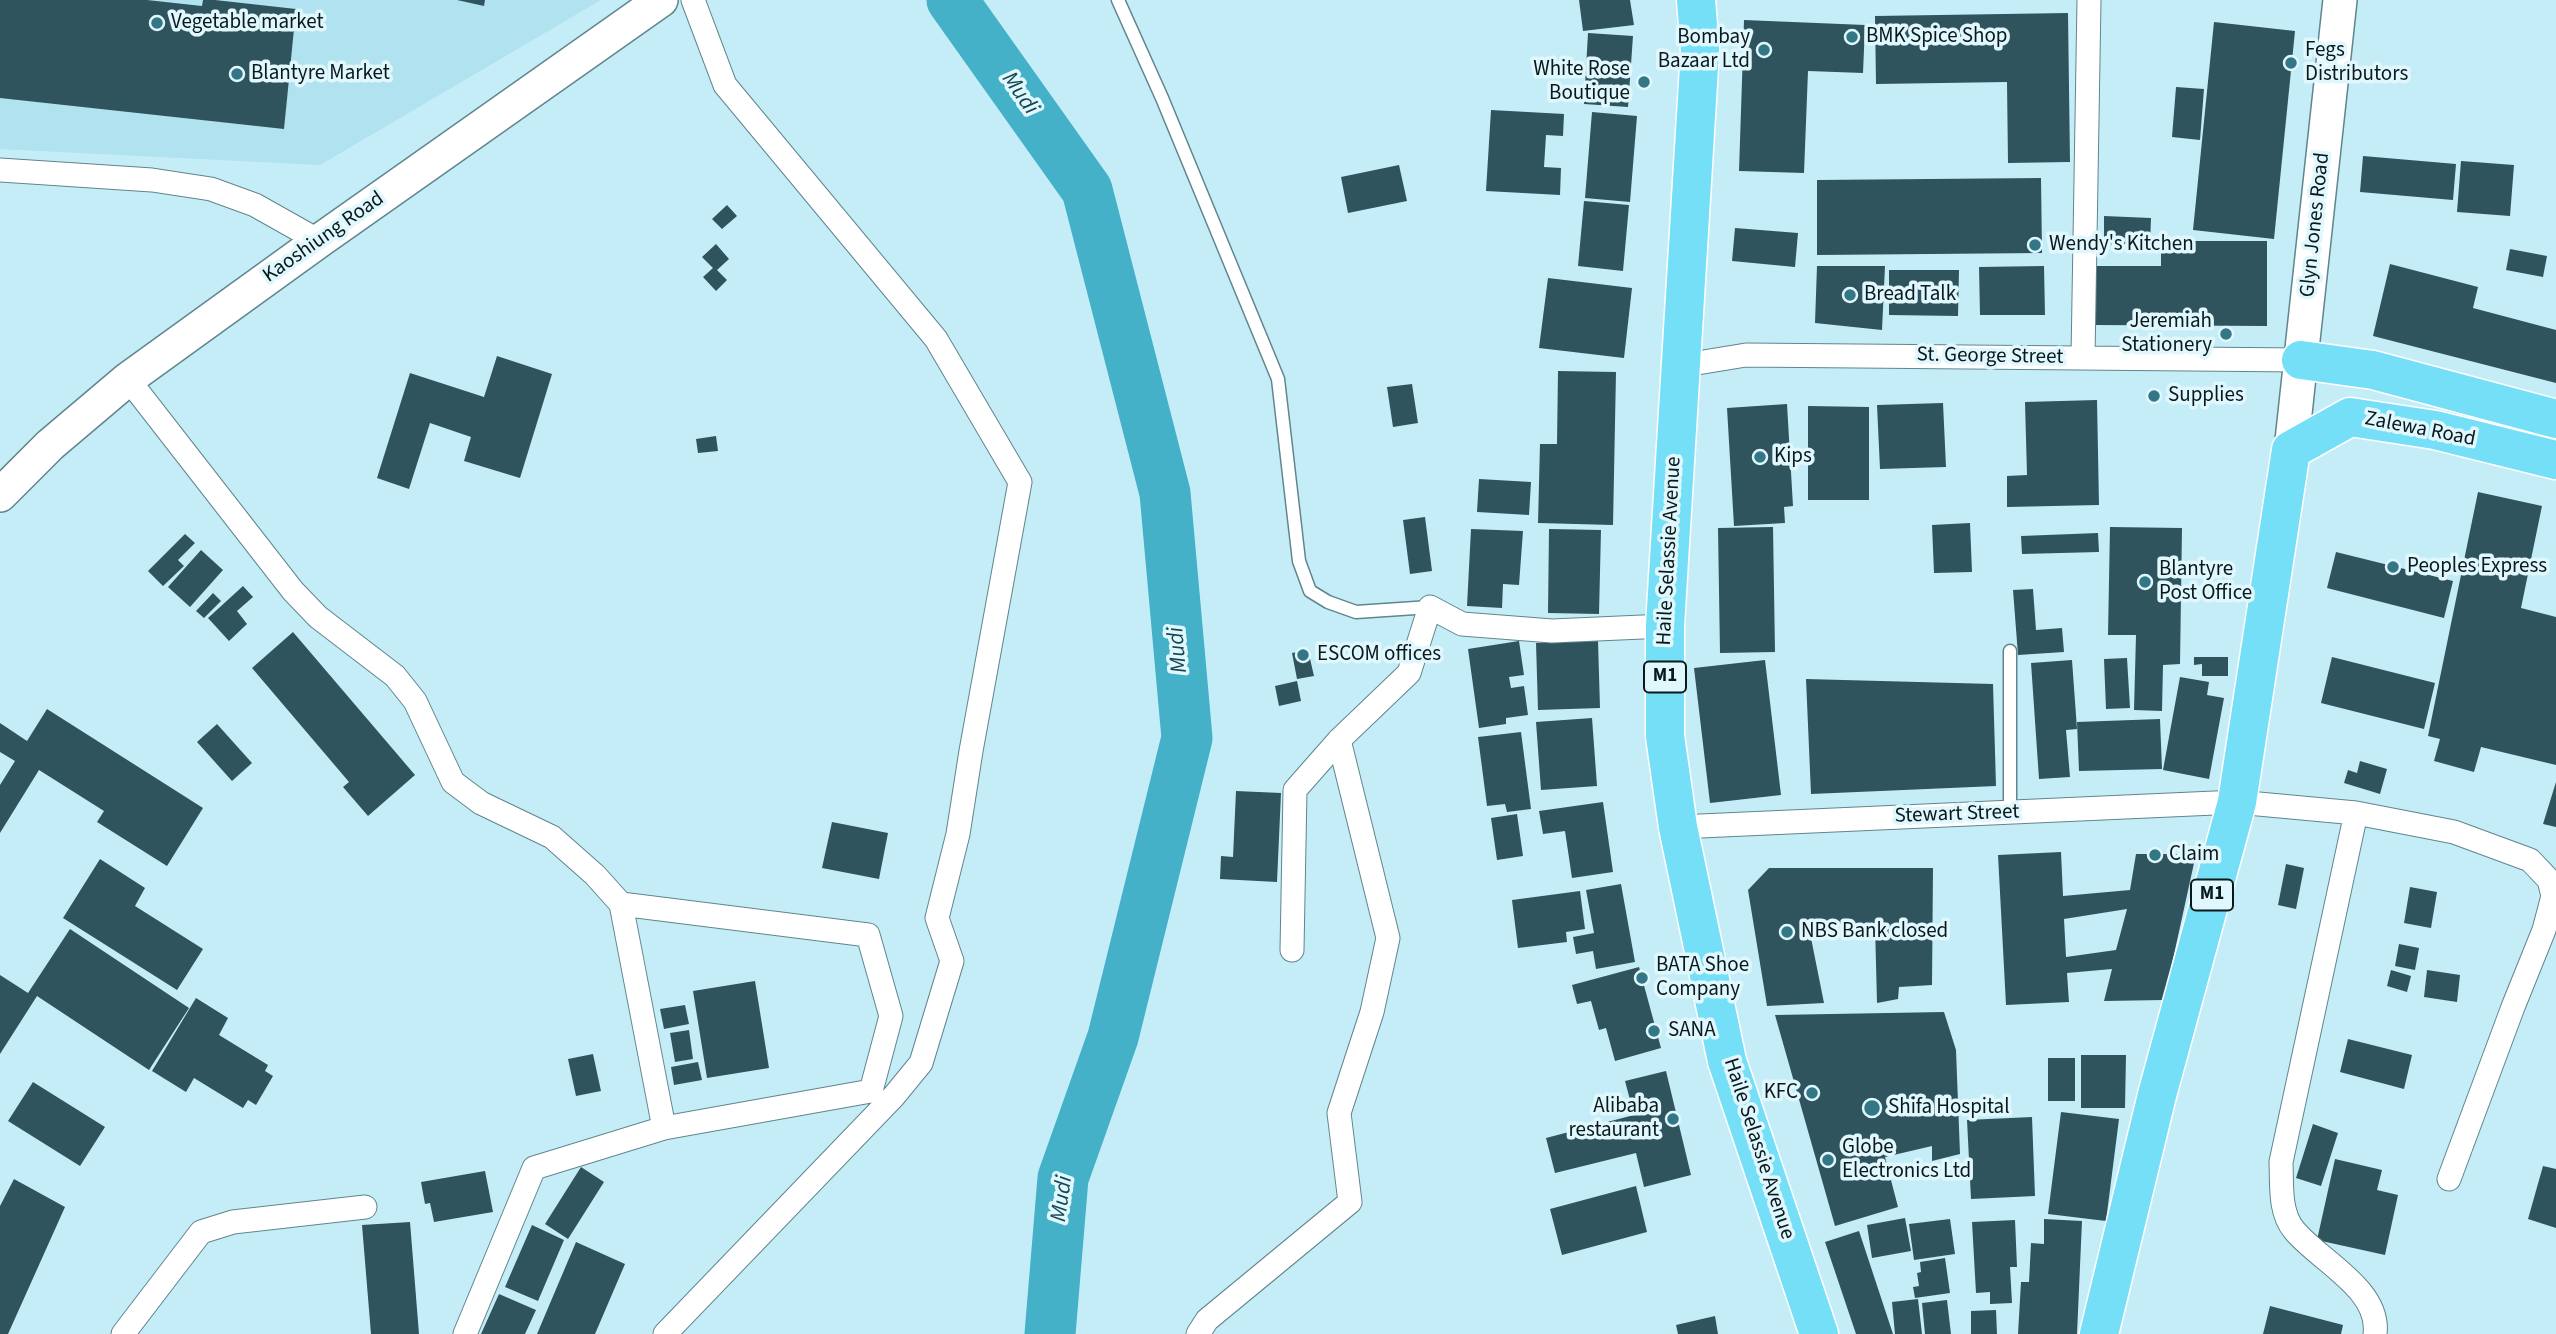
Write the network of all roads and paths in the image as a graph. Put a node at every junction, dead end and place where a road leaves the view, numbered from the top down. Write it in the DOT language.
graph roads {
  1 [pos="661,0"];
  2 [pos="693,0"];
  3 [pos="1118,0"];
  4 [pos="1696,0"];
  5 [pos="2089,0"];
  6 [pos="2340,0"];
  7 [pos="0,170"];
  8 [pos="319,241"];
  9 [pos="2083,358"];
  10 [pos="2301,360"];
  11 [pos="1679,366"];
  12 [pos="128,379"];
  13 [pos="2556,419"];
  14 [pos="2291,450"];
  15 [pos="2556,460"];
  16 [pos="0,495"];
  17 [pos="1430,607"];
  18 [pos="1665,626"];
  19 [pos="2010,651"];
  20 [pos="1339,740"];
  21 [pos="2237,802"];
  22 [pos="2010,813"];
  23 [pos="2356,813"];
  24 [pos="1678,827"];
  25 [pos="2555,895"];
  26 [pos="621,904"];
  27 [pos="1292,950"];
  28 [pos="664,1128"];
  29 [pos="2449,1179"];
  30 [pos="365,1207"];
  31 [pos="123,1334"];
  32 [pos="465,1334"];
  33 [pos="665,1334"];
  34 [pos="1198,1334"];
  35 [pos="1819,1334"];
  36 [pos="2099,1334"];
  37 [pos="2375,1334"];
  1 -- 8 [label="street, Kaoshiung Road"];
  2 -- 33 [label="street"];
  3 -- 17 [label="lane"];
  4 -- 11 [label="highway, Haile Selassie Avenue / M1"];
  5 -- 9 [label="street"];
  6 -- 10 [label="street, Glyn Jones Road"];
  7 -- 8 [label="street"];
  8 -- 12 [label="street, Kaoshiung Road"];
  9 -- 10 [label="street, St. George Street"];
  9 -- 11 [label="street, St. George Street"];
  10 -- 13 [label="highway, Zalewa Road"];
  10 -- 14 [label="street, Glyn Jones Road"];
  11 -- 18 [label="highway, Haile Selassie Avenue / M1"];
  12 -- 16 [label="street, Kaoshiung Road"];
  12 -- 26 [label="street"];
  14 -- 15 [label="highway, Zalewa Road"];
  14 -- 21 [label="highway, M1"];
  17 -- 18 [label="street"];
  17 -- 20 [label="street"];
  18 -- 24 [label="highway, Haile Selassie Avenue / M1"];
  19 -- 22 [label="lane"];
  20 -- 27 [label="street"];
  20 -- 34 [label="street"];
  21 -- 22 [label="street, Stewart Street"];
  21 -- 23 [label="street, Stewart Street"];
  21 -- 36 [label="highway, M1"];
  22 -- 24 [label="street, Stewart Street"];
  23 -- 25 [label="street, Stewart Street"];
  23 -- 37 [label="street"];
  24 -- 35 [label="highway, Haile Selassie Avenue / M1"];
  25 -- 29 [label="street"];
  26 -- 28 [label="street"];
  26 -- 28 [label="street"];
  28 -- 32 [label="street"];
  30 -- 31 [label="street"];
}
